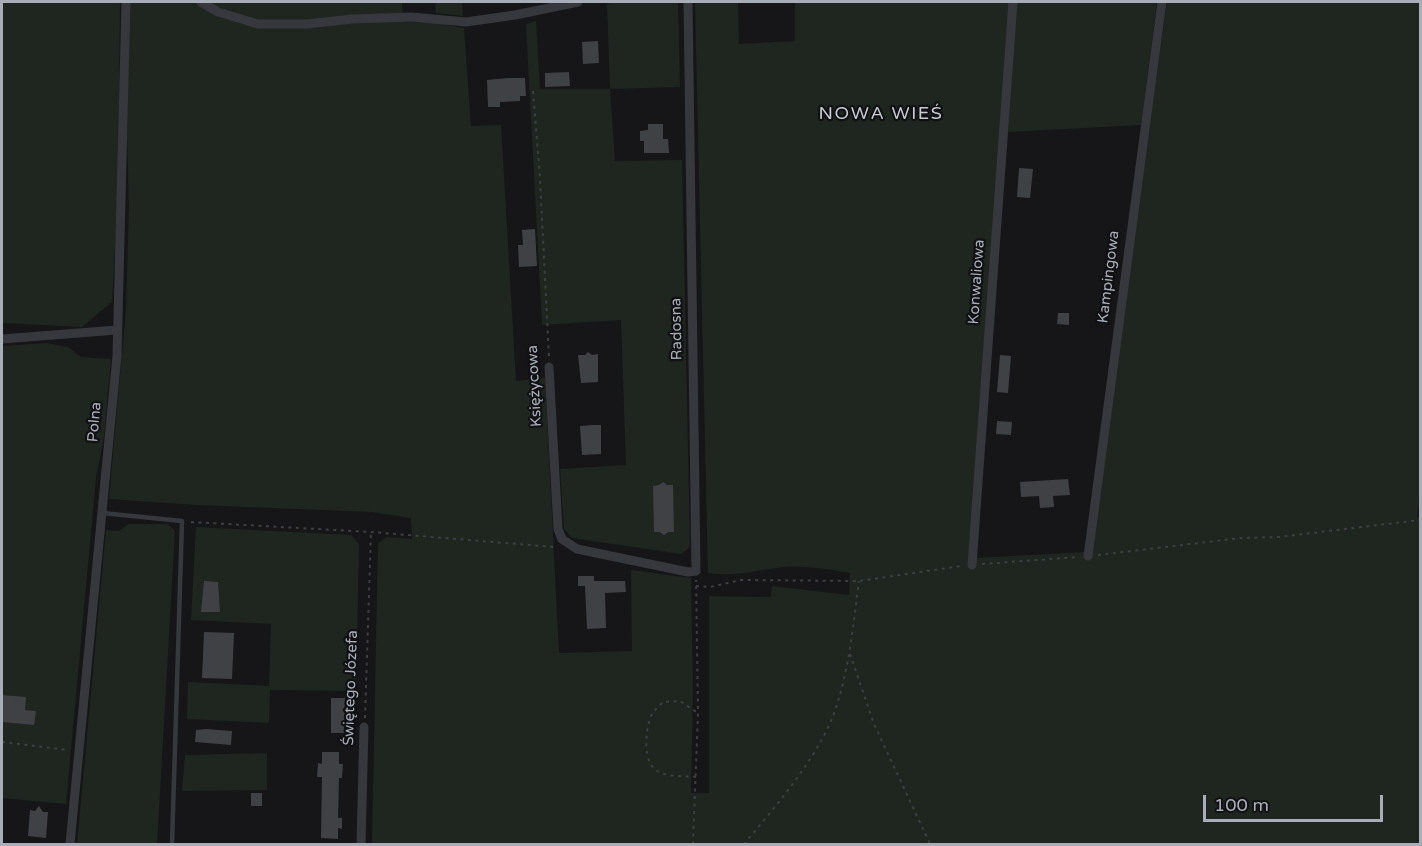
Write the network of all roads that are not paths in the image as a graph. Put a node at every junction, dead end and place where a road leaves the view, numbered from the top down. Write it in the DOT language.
graph roads {
  1 [pos="126,2"];
  2 [pos="201,2"];
  3 [pos="578,2"];
  4 [pos="688,2"];
  5 [pos="1013,2"];
  6 [pos="1162,2"];
  7 [pos="117,330"];
  8 [pos="2,339"];
  9 [pos="549,367"];
  10 [pos="102,513"];
  11 [pos="1088,556"];
  12 [pos="972,565"];
  13 [pos="696,571"];
  14 [pos="364,727"];
  15 [pos="70,844"];
  16 [pos="172,844"];
  17 [pos="361,844"];
  1 -- 7 [label="street, Polna"];
  2 -- 3 [label="street"];
  4 -- 13 [label="street, Radosna"];
  5 -- 12 [label="street, Konwaliowa"];
  6 -- 11 [label="street, Kampingowa"];
  7 -- 8 [label="street"];
  7 -- 10 [label="street, Polna"];
  9 -- 13 [label="street, Księżycowa"];
  10 -- 15 [label="street, Polna"];
  10 -- 16 [label="lane"];
  14 -- 17 [label="street, Świętego Józefa"];
}
